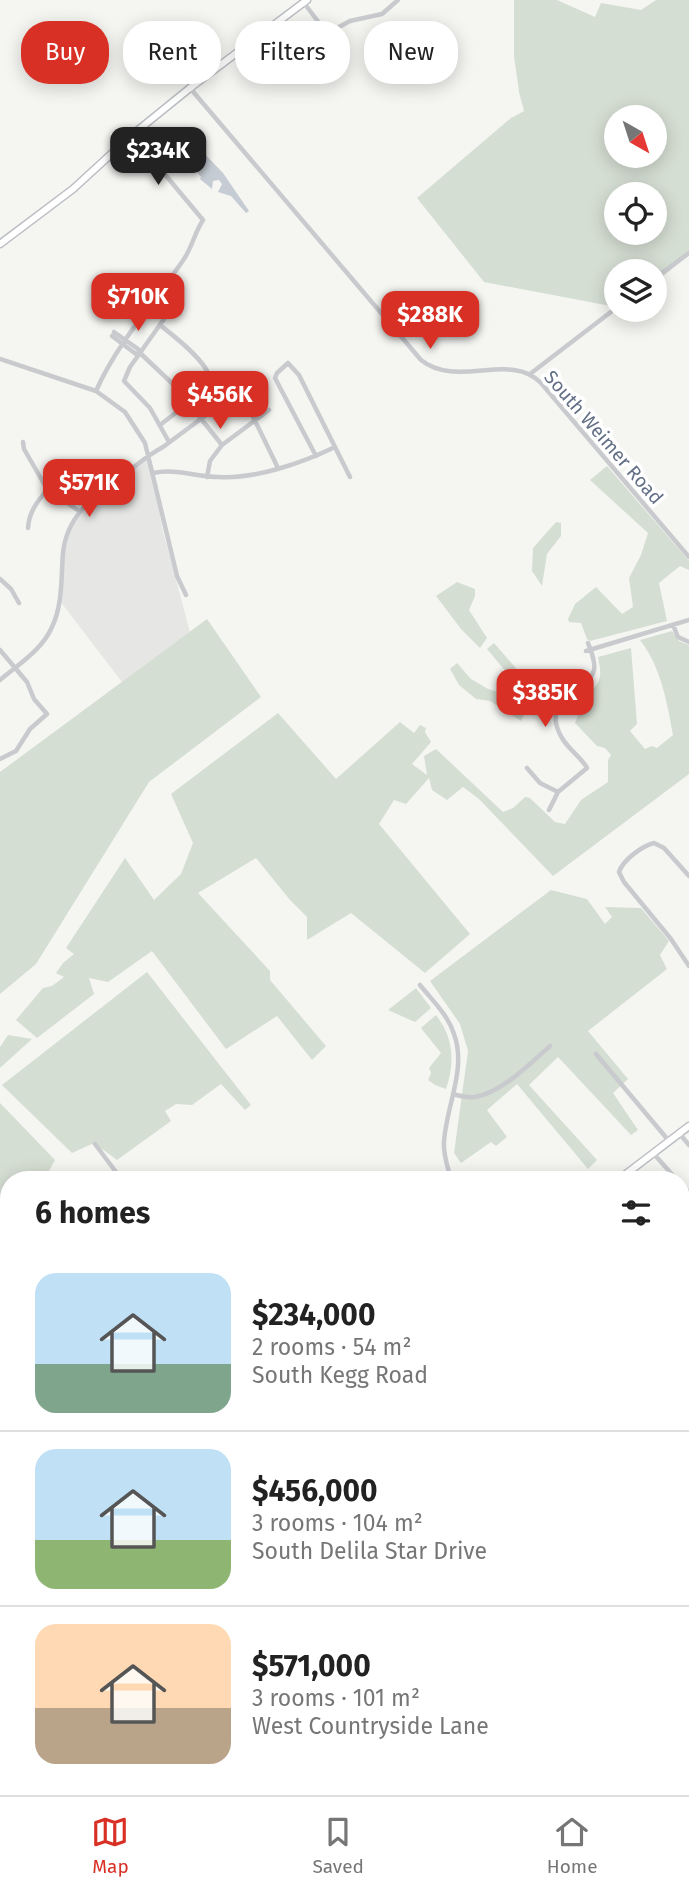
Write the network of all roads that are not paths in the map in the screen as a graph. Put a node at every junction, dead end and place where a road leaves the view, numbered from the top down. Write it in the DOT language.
graph roads {
  1 [pos="398,0"];
  2 [pos="305,1"];
  3 [pos="319,21"];
  4 [pos="349,21"];
  5 [pos="190,88"];
  6 [pos="132,135"];
  7 [pos="0,244"];
  8 [pos="689,253"];
  9 [pos="667,269"];
  10 [pos="169,312"];
  11 [pos="604,317"];
  12 [pos="160,325"];
  13 [pos="113,334"];
  14 [pos="124,341"];
  15 [pos="140,353"];
  16 [pos="0,359"];
  17 [pos="530,374"];
  18 [pos="96,391"];
  19 [pos="188,403"];
  20 [pos="269,411"];
  21 [pos="200,419"];
  22 [pos="255,420"];
  23 [pos="160,425"];
  24 [pos="23,442"];
  25 [pos="169,442"];
  26 [pos="222,445"];
  27 [pos="335,447"];
  28 [pos="149,454"];
  29 [pos="316,456"];
  30 [pos="63,463"];
  31 [pos="278,468"];
  32 [pos="153,474"];
  33 [pos="207,477"];
  34 [pos="350,477"];
  35 [pos="47,489"];
  36 [pos="79,511"];
  37 [pos="28,528"];
  38 [pos="689,557"];
  39 [pos="0,579"];
  40 [pos="186,595"];
  41 [pos="19,603"];
  42 [pos="689,620"];
  43 [pos="673,625"];
  44 [pos="689,642"];
  45 [pos="588,643"];
  46 [pos="0,650"];
  47 [pos="588,650"];
  48 [pos="15,668"];
  49 [pos="0,681"];
  50 [pos="0,759"];
  51 [pos="527,768"];
  52 [pos="558,792"];
  53 [pos="549,810"];
  54 [pos="689,876"];
  55 [pos="689,966"];
  56 [pos="420,985"];
  57 [pos="550,1046"];
  58 [pos="596,1054"];
  59 [pos="453,1094"];
  60 [pos="689,1126"];
  61 [pos="679,1133"];
  62 [pos="669,1141"];
  63 [pos="95,1144"];
  64 [pos="689,1145"];
  65 [pos="653,1153"];
  66 [pos="115,1171"];
  67 [pos="448,1171"];
  68 [pos="630,1171"];
  69 [pos="670,1171"];
  1 -- 4 [label="street"];
  2 -- 3 [label="street"];
  2 -- 5 [label="main road"];
  5 -- 6 [label="main road"];
  5 -- 17 [label="street, South Weimer Road"];
  6 -- 7 [label="main road"];
  6 -- 14 [label="street"];
  8 -- 9 [label="street"];
  10 -- 12 [label="street"];
  11 -- 17 [label="street"];
  12 -- 15 [label="street"];
  12 -- 19 [label="street"];
  13 -- 14 [label="street"];
  14 -- 15 [label="street"];
  14 -- 18 [label="street"];
  15 -- 19 [label="street"];
  15 -- 23 [label="street"];
  16 -- 18 [label="street"];
  17 -- 38 [label="street, South Weimer Road"];
  18 -- 28 [label="street"];
  19 -- 21 [label="street"];
  19 -- 23 [label="street"];
  20 -- 22 [label="street"];
  21 -- 22 [label="street"];
  21 -- 25 [label="street"];
  21 -- 26 [label="street"];
  22 -- 26 [label="street"];
  22 -- 31 [label="street"];
  23 -- 25 [label="street"];
  24 -- 35 [label="street"];
  25 -- 28 [label="street"];
  26 -- 33 [label="street"];
  27 -- 29 [label="street"];
  27 -- 29 [label="street"];
  27 -- 34 [label="street"];
  28 -- 32 [label="street"];
  28 -- 36 [label="street"];
  29 -- 31 [label="street"];
  30 -- 35 [label="street"];
  31 -- 33 [label="street"];
  32 -- 33 [label="street"];
  32 -- 40 [label="street"];
  35 -- 36 [label="street"];
  35 -- 37 [label="street"];
  36 -- 48 [label="street"];
  39 -- 41 [label="street"];
  42 -- 43 [label="street"];
  43 -- 44 [label="street"];
  43 -- 47 [label="street"];
  45 -- 47 [label="street"];
  46 -- 48 [label="street"];
  47 -- 52 [label="street"];
  48 -- 49 [label="street"];
  48 -- 50 [label="street"];
  51 -- 52 [label="street"];
  52 -- 53 [label="street"];
  54 -- 55 [label="street"];
  56 -- 59 [label="street"];
  57 -- 59 [label="street"];
  58 -- 62 [label="street"];
  59 -- 67 [label="street"];
  60 -- 61 [label="main road"];
  61 -- 62 [label="main road"];
  61 -- 64 [label="street"];
  62 -- 65 [label="main road"];
  63 -- 66 [label="street"];
  65 -- 68 [label="main road"];
  65 -- 69 [label="street"];
}
